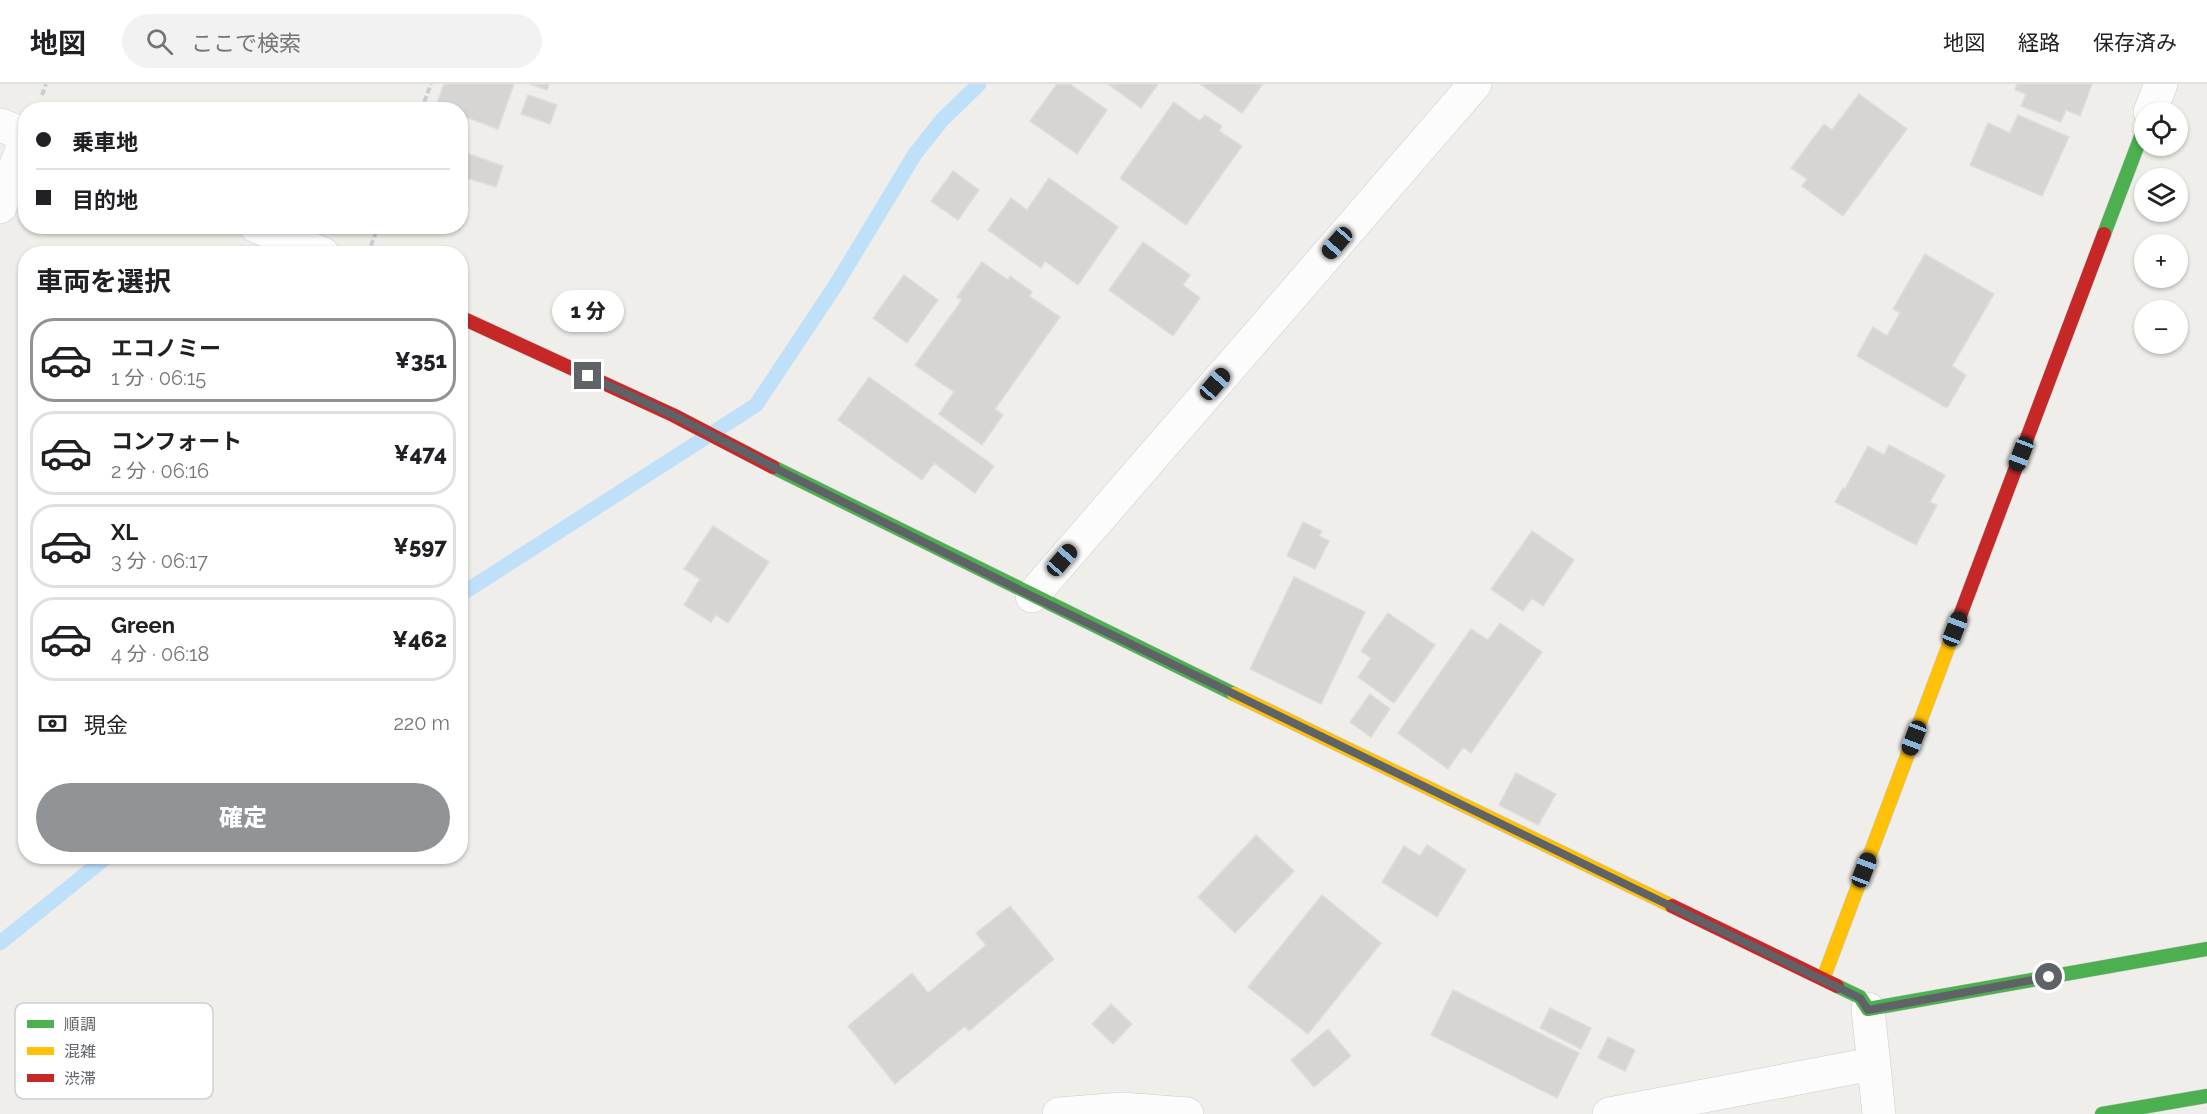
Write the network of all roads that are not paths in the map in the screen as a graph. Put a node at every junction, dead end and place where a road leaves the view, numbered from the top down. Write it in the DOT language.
graph roads {
  1 [pos="1475,84"];
  2 [pos="2161,84"];
  3 [pos="2154,102"];
  4 [pos="0,125"];
  5 [pos="18,133"];
  6 [pos="2134,155"];
  7 [pos="18,159"];
  8 [pos="0,207"];
  9 [pos="275,234"];
  10 [pos="304,246"];
  11 [pos="468,321"];
  12 [pos="1032,596"];
  13 [pos="2207,949"];
  14 [pos="1823,979"];
  15 [pos="1868,1010"];
  16 [pos="1872,1064"];
  17 [pos="2207,1096"];
  18 [pos="1059,1114"];
  19 [pos="1187,1114"];
  20 [pos="1609,1114"];
  21 [pos="1879,1114"];
  22 [pos="2102,1114"];
  1 -- 12 [label="street"];
  2 -- 3 [label="street"];
  4 -- 5 [label="street"];
  6 -- 14 [label="main road"];
  7 -- 8 [label="street"];
  9 -- 10 [label="street"];
  11 -- 12 [label="main road"];
  12 -- 14 [label="main road"];
  13 -- 15 [label="main road"];
  14 -- 15 [label="main road"];
  15 -- 16 [label="street"];
  16 -- 20 [label="street"];
  16 -- 21 [label="street"];
  17 -- 22 [label="main road"];
  18 -- 19 [label="street"];
}
